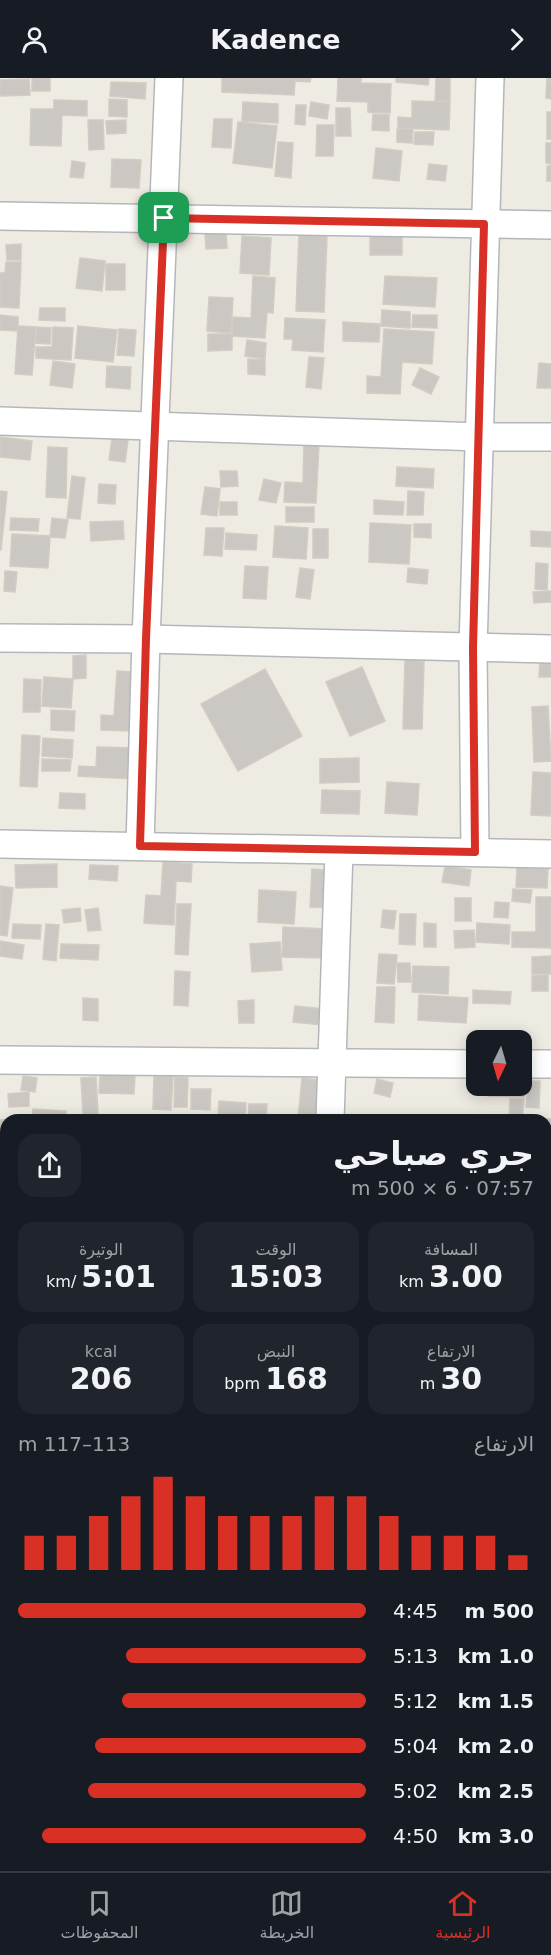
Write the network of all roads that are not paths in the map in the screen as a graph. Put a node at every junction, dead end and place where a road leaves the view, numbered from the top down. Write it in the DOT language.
graph roads {
  1 [pos="169,78"];
  2 [pos="490,78"];
  3 [pos="0,216"];
  4 [pos="164,218"];
  5 [pos="484,224"];
  6 [pos="551,225"];
  7 [pos="0,421"];
  8 [pos="155,427"];
  9 [pos="480,437"];
  10 [pos="551,437"];
  11 [pos="0,638"];
  12 [pos="146,639"];
  13 [pos="473,648"];
  14 [pos="551,650"];
  15 [pos="0,844"];
  16 [pos="140,846"];
  17 [pos="339,851"];
  18 [pos="475,852"];
  19 [pos="551,854"];
  20 [pos="0,1060"];
  21 [pos="333,1064"];
  22 [pos="466,1064"];
  23 [pos="532,1064"];
  24 [pos="551,1064"];
  25 [pos="330,1114"];
  1 -- 4 [label="street"];
  2 -- 5 [label="street"];
  3 -- 4 [label="street"];
  4 -- 5 [label="street"];
  4 -- 8 [label="street"];
  5 -- 6 [label="street"];
  5 -- 9 [label="street"];
  7 -- 8 [label="street"];
  8 -- 9 [label="street"];
  8 -- 12 [label="street"];
  9 -- 10 [label="street"];
  9 -- 13 [label="street"];
  11 -- 12 [label="street"];
  12 -- 13 [label="street"];
  12 -- 16 [label="street"];
  13 -- 14 [label="street"];
  13 -- 18 [label="street"];
  15 -- 16 [label="street"];
  16 -- 17 [label="street"];
  17 -- 18 [label="street"];
  17 -- 21 [label="street"];
  18 -- 19 [label="street"];
  20 -- 21 [label="street"];
  21 -- 22 [label="street"];
  21 -- 25 [label="street"];
  23 -- 24 [label="street"];
}
